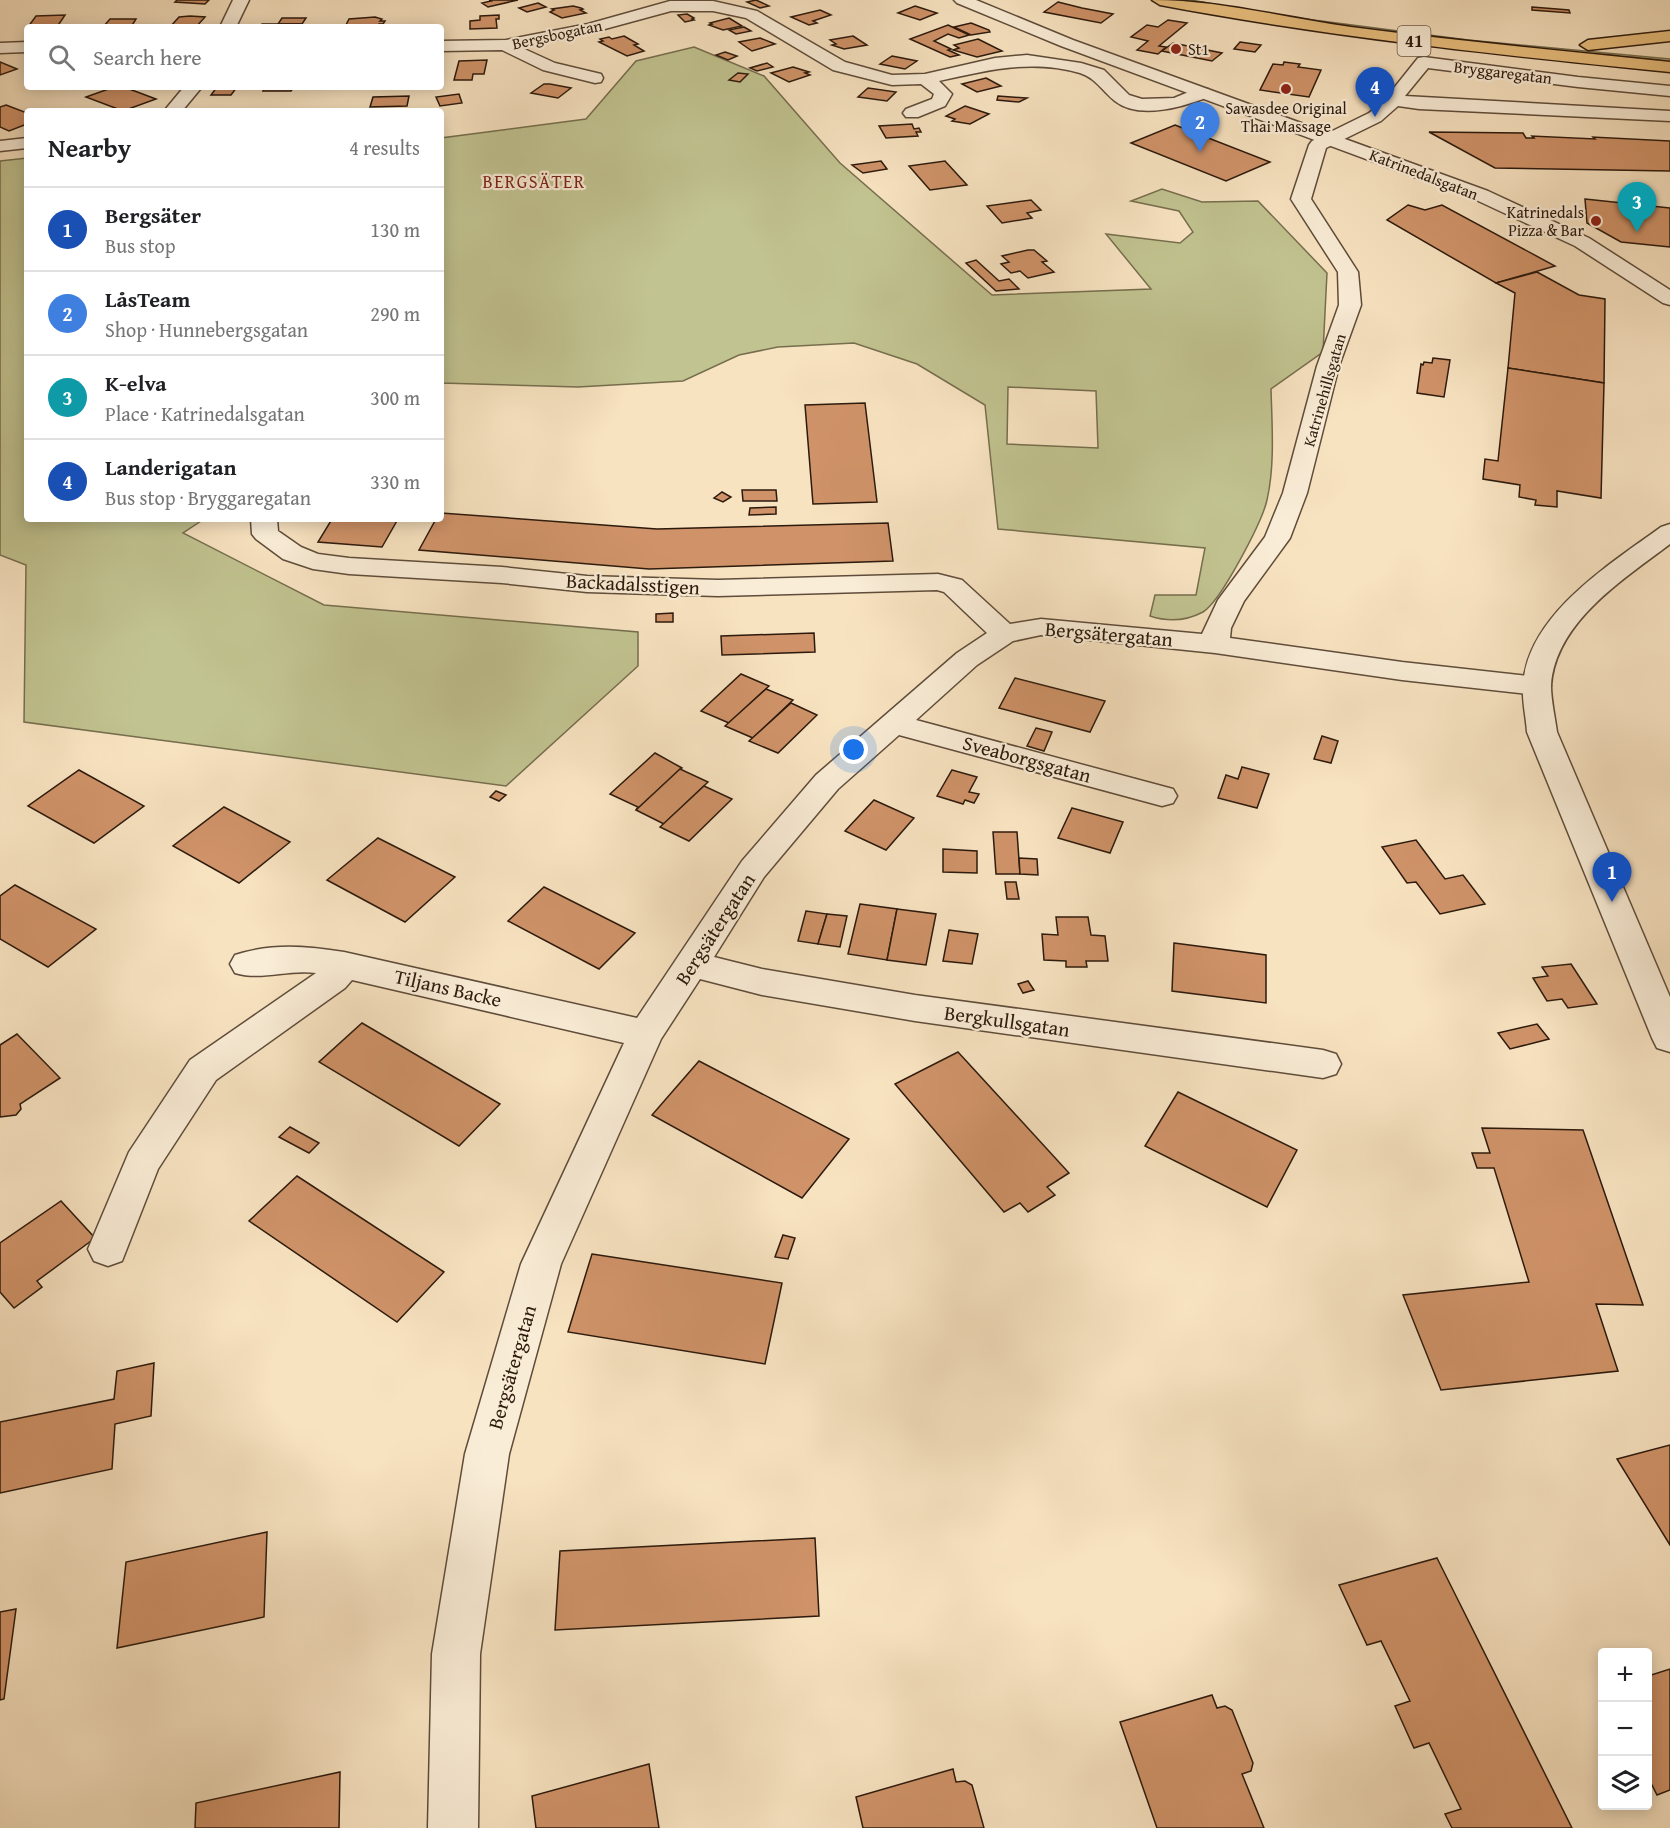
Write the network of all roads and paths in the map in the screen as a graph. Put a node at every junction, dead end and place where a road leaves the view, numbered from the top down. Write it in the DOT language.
graph roads {
  1 [pos="242,0"];
  2 [pos="962,0"];
  3 [pos="1150,0"];
  4 [pos="1160,0"];
  5 [pos="1214,0"];
  6 [pos="669,3"];
  7 [pos="230,24"];
  8 [pos="1670,36"];
  9 [pos="506,45"];
  10 [pos="444,46"];
  11 [pos="1577,46"];
  12 [pos="24,47"];
  13 [pos="1342,47"];
  14 [pos="0,48"];
  15 [pos="1670,54"];
  16 [pos="1405,58"];
  17 [pos="1424,62"];
  18 [pos="1670,67"];
  19 [pos="595,78"];
  20 [pos="925,79"];
  21 [pos="190,90"];
  22 [pos="1670,91"];
  23 [pos="1202,93"];
  24 [pos="1396,100"];
  25 [pos="176,108"];
  26 [pos="912,113"];
  27 [pos="1670,116"];
  28 [pos="1331,139"];
  29 [pos="24,143"];
  30 [pos="0,146"];
  31 [pos="1670,299"];
  32 [pos="264,522"];
  33 [pos="1670,532"];
  34 [pos="1004,634"];
  35 [pos="1215,644"];
  36 [pos="1537,686"];
  37 [pos="892,723"];
  38 [pos="1162,796"];
  39 [pos="247,964"];
  40 [pos="693,964"];
  41 [pos="344,965"];
  42 [pos="646,1034"];
  43 [pos="1670,1038"];
  44 [pos="1323,1064"];
  45 [pos="108,1249"];
  46 [pos="453,1828"];
  1 -- 7 [label="street"];
  2 -- 23 [label="street, Katrinedalsgatan"];
  3 -- 13 [label="main road"];
  4 -- 18 [label="main road, 41"];
  5 -- 11 [label="main road, 41"];
  6 -- 9 [label="street, Bergsbogatan"];
  6 -- 20 [label="street, Bergsbogatan"];
  8 -- 11 [label="main road"];
  9 -- 10 [label="street, Bergsbogatan"];
  9 -- 19 [label="street"];
  11 -- 15 [label="main road, 41"];
  12 -- 14 [label="street"];
  16 -- 17 [label="main road"];
  17 -- 22 [label="street, Bryggaregatan"];
  17 -- 24 [label="street"];
  20 -- 23 [label="street, Bergsbogatan"];
  20 -- 26 [label="street"];
  21 -- 25 [label="street"];
  23 -- 28 [label="street, Katrinedalsgatan"];
  24 -- 27 [label="street"];
  24 -- 28 [label="street"];
  28 -- 31 [label="street, Katrinedalsgatan"];
  28 -- 35 [label="street, Katrinehillsgatan"];
  29 -- 30 [label="street"];
  32 -- 34 [label="street, Backadalsstigen"];
  33 -- 36 [label="street"];
  34 -- 35 [label="street, Bergsätergatan"];
  34 -- 37 [label="street, Bergsätergatan"];
  35 -- 36 [label="street, Bergsätergatan"];
  36 -- 43 [label="street"];
  37 -- 38 [label="street, Sveaborgsgatan"];
  37 -- 40 [label="street, Bergsätergatan"];
  39 -- 41 [label="street, Tiljans Backe"];
  40 -- 42 [label="street, Bergsätergatan"];
  40 -- 44 [label="street, Bergkullsgatan"];
  41 -- 42 [label="street, Tiljans Backe"];
  41 -- 45 [label="street"];
  42 -- 46 [label="street, Bergsätergatan"];
}
